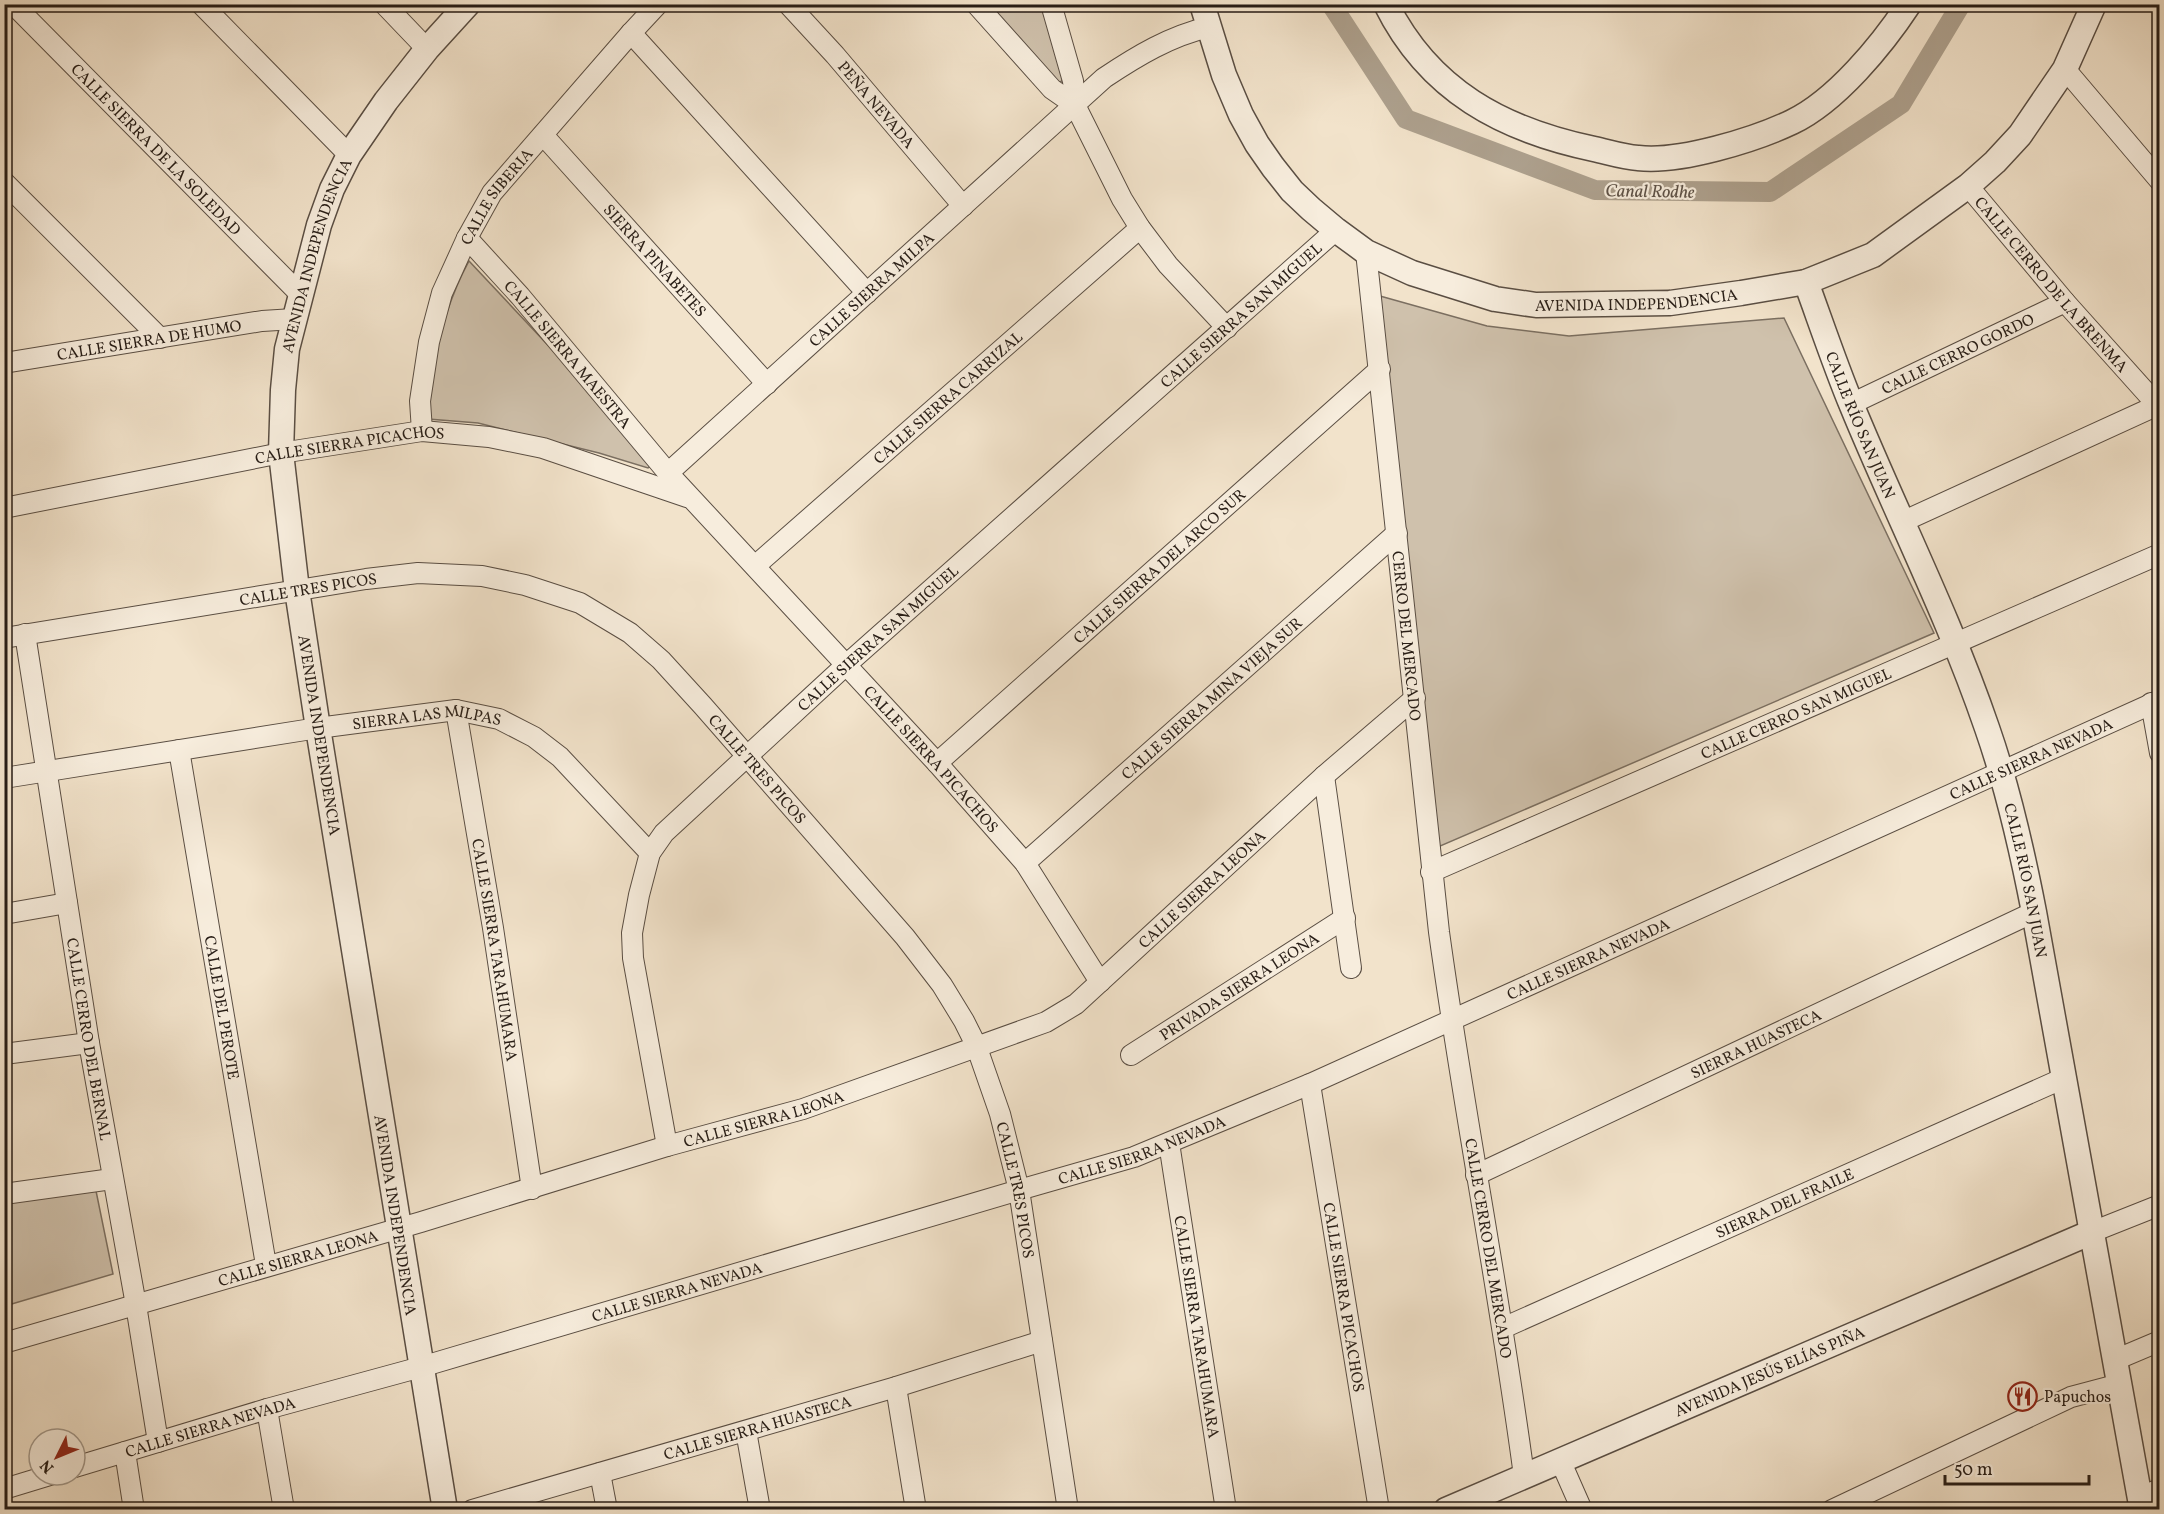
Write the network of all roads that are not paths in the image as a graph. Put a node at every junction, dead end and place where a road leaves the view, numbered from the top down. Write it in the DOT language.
graph roads {
  1 [pos="13,4"];
  2 [pos="201,4"];
  3 [pos="384,4"];
  4 [pos="468,4"];
  5 [pos="658,4"];
  6 [pos="788,4"];
  7 [pos="976,4"];
  8 [pos="1051,4"];
  9 [pos="1386,4"];
  10 [pos="1909,4"];
  11 [pos="2094,4"];
  12 [pos="1206,16"];
  13 [pos="631,33"];
  14 [pos="427,49"];
  15 [pos="2065,69"];
  16 [pos="1075,105"];
  17 [pos="543,135"];
  18 [pos="348,155"];
  19 [pos="2160,181"];
  20 [pos="4,182"];
  21 [pos="1968,186"];
  22 [pos="963,206"];
  23 [pos="1140,228"];
  24 [pos="1336,230"];
  25 [pos="467,238"];
  26 [pos="1366,252"];
  27 [pos="1806,282"];
  28 [pos="867,293"];
  29 [pos="300,294"];
  30 [pos="2065,302"];
  31 [pos="294,319"];
  32 [pos="1227,328"];
  33 [pos="160,338"];
  34 [pos="4,363"];
  35 [pos="1380,369"];
  36 [pos="767,384"];
  37 [pos="1851,404"];
  38 [pos="2159,406"];
  39 [pos="422,430"];
  40 [pos="281,453"];
  41 [pos="668,473"];
  42 [pos="692,498"];
  43 [pos="4,508"];
  44 [pos="1902,522"];
  45 [pos="1397,533"];
  46 [pos="2160,554"];
  47 [pos="755,566"];
  48 [pos="297,590"];
  49 [pos="25,634"];
  50 [pos="4,638"];
  51 [pos="1955,643"];
  52 [pos="846,665"];
  53 [pos="1415,698"];
  54 [pos="2155,701"];
  55 [pos="456,710"];
  56 [pos="318,728"];
  57 [pos="180,750"];
  58 [pos="2160,753"];
  59 [pos="747,756"];
  60 [pos="937,763"];
  61 [pos="46,771"];
  62 [pos="2001,772"];
  63 [pos="1324,776"];
  64 [pos="4,778"];
  65 [pos="650,853"];
  66 [pos="1025,863"];
  67 [pos="1431,872"];
  68 [pos="67,903"];
  69 [pos="2034,912"];
  70 [pos="4,914"];
  71 [pos="1345,918"];
  72 [pos="1351,968"];
  73 [pos="1100,982"];
  74 [pos="1451,1019"];
  75 [pos="89,1043"];
  76 [pos="976,1046"];
  77 [pos="4,1054"];
  78 [pos="1131,1055"];
  79 [pos="2064,1078"];
  80 [pos="1310,1084"];
  81 [pos="1168,1143"];
  82 [pos="667,1146"];
  83 [pos="1476,1175"];
  84 [pos="112,1179"];
  85 [pos="532,1188"];
  86 [pos="1019,1190"];
  87 [pos="4,1194"];
  88 [pos="2160,1206"];
  89 [pos="398,1228"];
  90 [pos="2092,1232"];
  91 [pos="266,1265"];
  92 [pos="136,1305"];
  93 [pos="1503,1328"];
  94 [pos="1042,1341"];
  95 [pos="2160,1341"];
  96 [pos="4,1342"];
  97 [pos="2115,1360"];
  98 [pos="421,1367"];
  99 [pos="2120,1384"];
  100 [pos="896,1387"];
  101 [pos="267,1409"];
  102 [pos="746,1431"];
  103 [pos="158,1442"];
  104 [pos="125,1452"];
  105 [pos="1560,1460"];
  106 [pos="87,1463"];
  107 [pos="600,1473"];
  108 [pos="1524,1476"];
  109 [pos="27,1482"];
  110 [pos="4,1489"];
  111 [pos="2147,1499"];
  112 [pos="134,1509"];
  113 [pos="284,1509"];
  114 [pos="445,1509"];
  115 [pos="472,1509"];
  116 [pos="607,1509"];
  117 [pos="760,1509"];
  118 [pos="916,1509"];
  119 [pos="1068,1509"];
  120 [pos="1226,1509"];
  121 [pos="1379,1509"];
  122 [pos="1446,1509"];
  123 [pos="1582,1509"];
  124 [pos="1832,1509"];
  1 -- 29 [label="street, CALLE SIERRA DE LA SOLEDAD"];
  2 -- 18 [label="street"];
  3 -- 14 [label="street"];
  4 -- 14 [label="street, AVENIDA INDEPENDENCIA"];
  5 -- 13 [label="street, CALLE SIBERIA"];
  6 -- 22 [label="street, PEÑA NEVADA"];
  7 -- 16 [label="street"];
  8 -- 16 [label="street"];
  9 -- 10 [label="street"];
  11 -- 15 [label="street, AVENIDA INDEPENDENCIA"];
  12 -- 16 [label="street, CALLE SIERRA MILPA"];
  12 -- 24 [label="street, AVENIDA INDEPENDENCIA"];
  13 -- 17 [label="street, CALLE SIBERIA"];
  13 -- 28 [label="street"];
  14 -- 18 [label="street, AVENIDA INDEPENDENCIA"];
  15 -- 19 [label="street"];
  15 -- 21 [label="street, AVENIDA INDEPENDENCIA"];
  16 -- 22 [label="street, CALLE SIERRA MILPA"];
  16 -- 23 [label="street"];
  17 -- 25 [label="street, CALLE SIBERIA"];
  17 -- 36 [label="street, SIERRA PINABETES"];
  18 -- 29 [label="street, AVENIDA INDEPENDENCIA"];
  20 -- 33 [label="street"];
  21 -- 27 [label="street, AVENIDA INDEPENDENCIA"];
  21 -- 30 [label="street, CALLE CERRO DE LA BRENMA"];
  22 -- 28 [label="street, CALLE SIERRA MILPA"];
  23 -- 32 [label="street"];
  23 -- 47 [label="street, CALLE SIERRA CARRIZAL"];
  24 -- 26 [label="street, AVENIDA INDEPENDENCIA"];
  24 -- 32 [label="street, CALLE SIERRA SAN MIGUEL"];
  25 -- 39 [label="street, CALLE SIBERIA"];
  25 -- 41 [label="street, CALLE SIERRA MAESTRA"];
  26 -- 27 [label="street, AVENIDA INDEPENDENCIA"];
  26 -- 35 [label="street, CERRO DEL MERCADO"];
  27 -- 37 [label="street, CALLE RÍO SAN JUAN"];
  28 -- 36 [label="street, CALLE SIERRA MILPA"];
  29 -- 31 [label="street, AVENIDA INDEPENDENCIA"];
  30 -- 37 [label="street, CALLE CERRO GORDO"];
  30 -- 38 [label="street, CALLE CERRO DE LA BRENMA"];
  31 -- 33 [label="street, CALLE SIERRA DE HUMO"];
  31 -- 40 [label="street, AVENIDA INDEPENDENCIA"];
  32 -- 52 [label="street, CALLE SIERRA SAN MIGUEL"];
  33 -- 34 [label="street, CALLE SIERRA DE HUMO"];
  35 -- 45 [label="street, CERRO DEL MERCADO"];
  35 -- 60 [label="street, CALLE SIERRA DEL ARCO SUR"];
  36 -- 41 [label="street, CALLE SIERRA MILPA"];
  37 -- 44 [label="street, CALLE RÍO SAN JUAN"];
  38 -- 44 [label="street"];
  39 -- 40 [label="street, CALLE SIERRA PICACHOS"];
  39 -- 42 [label="street, CALLE SIERRA PICACHOS"];
  40 -- 43 [label="street, CALLE SIERRA PICACHOS"];
  40 -- 48 [label="street, AVENIDA INDEPENDENCIA"];
  41 -- 42 [label="street, CALLE SIERRA PICACHOS"];
  42 -- 47 [label="street, CALLE SIERRA PICACHOS"];
  44 -- 51 [label="street, CALLE RÍO SAN JUAN"];
  45 -- 53 [label="street, CERRO DEL MERCADO"];
  45 -- 66 [label="street, CALLE SIERRA MINA VIEJA SUR"];
  46 -- 51 [label="street, CALLE CERRO SAN MIGUEL"];
  47 -- 52 [label="street, CALLE SIERRA PICACHOS"];
  48 -- 49 [label="street, CALLE TRES PICOS"];
  48 -- 56 [label="street, AVENIDA INDEPENDENCIA"];
  48 -- 59 [label="street, CALLE TRES PICOS"];
  49 -- 50 [label="street, CALLE TRES PICOS"];
  49 -- 61 [label="street, CALLE CERRO DEL BERNAL"];
  51 -- 62 [label="street, CALLE RÍO SAN JUAN"];
  51 -- 67 [label="street, CALLE CERRO SAN MIGUEL"];
  52 -- 59 [label="street, CALLE SIERRA SAN MIGUEL"];
  52 -- 60 [label="street, CALLE SIERRA PICACHOS"];
  53 -- 63 [label="street, CALLE SIERRA LEONA"];
  53 -- 67 [label="street, CERRO DEL MERCADO"];
  54 -- 58 [label="street"];
  54 -- 62 [label="street, CALLE SIERRA NEVADA"];
  55 -- 56 [label="street, SIERRA LAS MILPAS"];
  55 -- 65 [label="street, SIERRA LAS MILPAS"];
  55 -- 85 [label="street, CALLE SIERRA TARAHUMARA"];
  56 -- 57 [label="street, SIERRA LAS MILPAS"];
  56 -- 89 [label="street, AVENIDA INDEPENDENCIA"];
  57 -- 61 [label="street, SIERRA LAS MILPAS"];
  57 -- 91 [label="street, CALLE DEL PEROTE"];
  59 -- 65 [label="street, CALLE SIERRA SAN MIGUEL"];
  59 -- 76 [label="street, CALLE TRES PICOS"];
  60 -- 66 [label="street, CALLE SIERRA PICACHOS"];
  61 -- 64 [label="street, SIERRA LAS MILPAS"];
  61 -- 68 [label="street, CALLE CERRO DEL BERNAL"];
  62 -- 69 [label="street, CALLE RÍO SAN JUAN"];
  62 -- 74 [label="street, CALLE SIERRA NEVADA"];
  63 -- 71 [label="street"];
  63 -- 73 [label="street, CALLE SIERRA LEONA"];
  65 -- 82 [label="street, CALLE SIERRA SAN MIGUEL"];
  66 -- 73 [label="street, CALLE SIERRA PICACHOS"];
  67 -- 74 [label="street, CERRO DEL MERCADO"];
  68 -- 70 [label="street"];
  68 -- 75 [label="street, CALLE CERRO DEL BERNAL"];
  69 -- 79 [label="street, CALLE RÍO SAN JUAN"];
  69 -- 83 [label="street, SIERRA HUASTECA"];
  71 -- 72 [label="street"];
  71 -- 78 [label="street, PRIVADA SIERRA LEONA"];
  73 -- 76 [label="street, CALLE SIERRA LEONA"];
  74 -- 80 [label="street, CALLE SIERRA NEVADA"];
  74 -- 83 [label="street, CALLE CERRO DEL MERCADO"];
  75 -- 77 [label="street"];
  75 -- 84 [label="street, CALLE CERRO DEL BERNAL"];
  76 -- 82 [label="street, CALLE SIERRA LEONA"];
  76 -- 86 [label="street, CALLE TRES PICOS"];
  79 -- 90 [label="street, CALLE RÍO SAN JUAN"];
  79 -- 93 [label="street, SIERRA DEL FRAILE"];
  80 -- 81 [label="street, CALLE SIERRA NEVADA"];
  80 -- 121 [label="street, CALLE SIERRA PICACHOS"];
  81 -- 86 [label="street, CALLE SIERRA NEVADA"];
  81 -- 120 [label="street, CALLE SIERRA TARAHUMARA"];
  82 -- 85 [label="street, CALLE SIERRA LEONA"];
  83 -- 93 [label="street, CALLE CERRO DEL MERCADO"];
  84 -- 87 [label="street"];
  84 -- 92 [label="street, CALLE CERRO DEL BERNAL"];
  85 -- 89 [label="street, CALLE SIERRA LEONA"];
  86 -- 94 [label="street, CALLE TRES PICOS"];
  86 -- 98 [label="street, CALLE SIERRA NEVADA"];
  88 -- 90 [label="street"];
  89 -- 91 [label="street, CALLE SIERRA LEONA"];
  89 -- 98 [label="street, AVENIDA INDEPENDENCIA"];
  90 -- 97 [label="street, CALLE RÍO SAN JUAN"];
  90 -- 105 [label="street, AVENIDA JESÚS ELÍAS PIÑA"];
  91 -- 92 [label="street, CALLE SIERRA LEONA"];
  92 -- 96 [label="street, CALLE SIERRA LEONA"];
  92 -- 103 [label="street, CALLE CERRO DEL BERNAL"];
  93 -- 108 [label="street, CALLE CERRO DEL MERCADO"];
  94 -- 100 [label="street, CALLE SIERRA HUASTECA"];
  94 -- 119 [label="street, CALLE TRES PICOS"];
  95 -- 97 [label="street"];
  97 -- 99 [label="street, CALLE RÍO SAN JUAN"];
  98 -- 101 [label="street, CALLE SIERRA NEVADA"];
  98 -- 114 [label="street, AVENIDA INDEPENDENCIA"];
  99 -- 111 [label="street, CALLE RÍO SAN JUAN"];
  99 -- 124 [label="street"];
  100 -- 102 [label="street, CALLE SIERRA HUASTECA"];
  100 -- 118 [label="street"];
  101 -- 103 [label="street, CALLE SIERRA NEVADA"];
  101 -- 113 [label="street"];
  102 -- 107 [label="street, CALLE SIERRA HUASTECA"];
  102 -- 117 [label="street"];
  103 -- 104 [label="street, CALLE SIERRA NEVADA"];
  104 -- 106 [label="street, CALLE SIERRA NEVADA"];
  104 -- 112 [label="street"];
  105 -- 108 [label="street, AVENIDA JESÚS ELÍAS PIÑA"];
  105 -- 123 [label="street"];
  107 -- 115 [label="street, CALLE SIERRA HUASTECA"];
  107 -- 116 [label="street"];
  108 -- 122 [label="street, AVENIDA JESÚS ELÍAS PIÑA"];
  109 -- 110 [label="street"];
}
